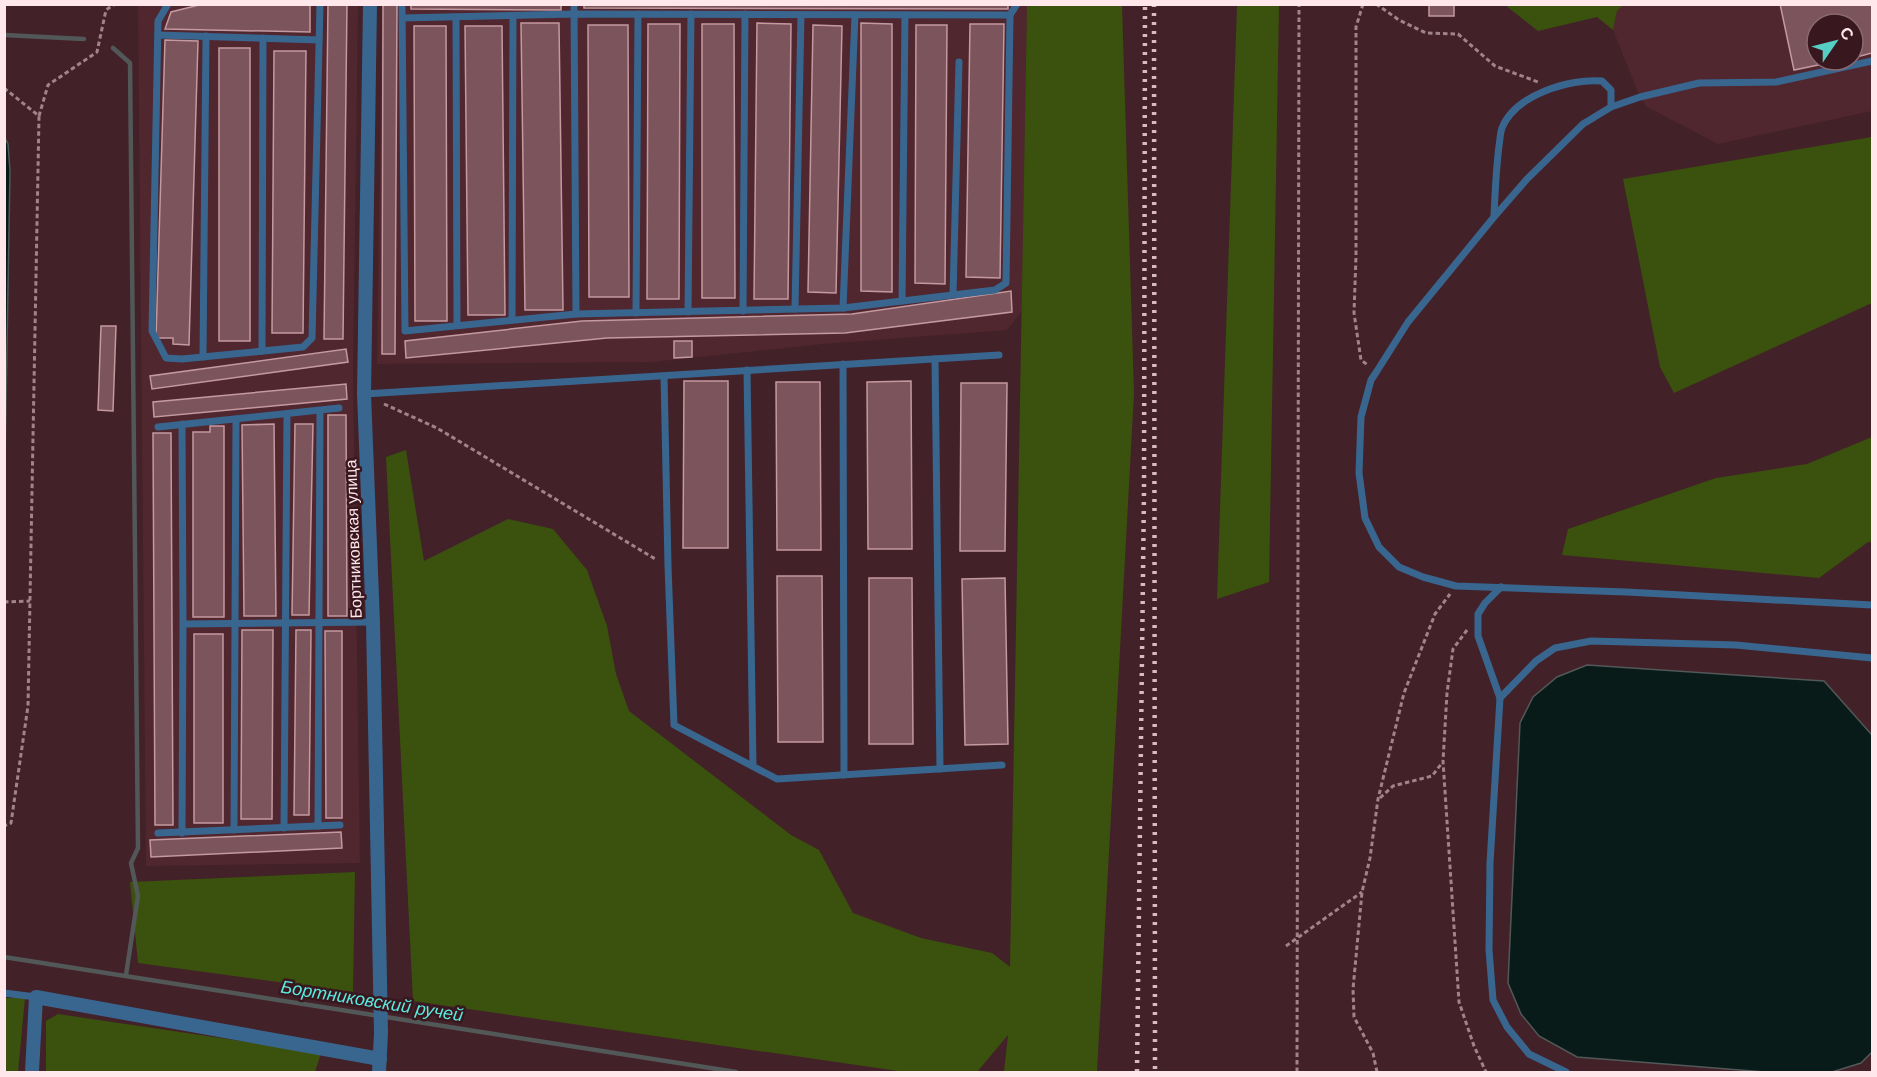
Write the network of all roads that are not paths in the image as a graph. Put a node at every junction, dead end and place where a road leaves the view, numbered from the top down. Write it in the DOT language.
graph roads {
  1 [pos="168,4"];
  2 [pos="320,4"];
  3 [pos="370,4"];
  4 [pos="402,4"];
  5 [pos="573,4"];
  6 [pos="1017,4"];
  7 [pos="574,14"];
  8 [pos="639,14"];
  9 [pos="691,14"];
  10 [pos="745,14"];
  11 [pos="801,15"];
  12 [pos="855,15"];
  13 [pos="905,15"];
  14 [pos="1010,15"];
  15 [pos="513,16"];
  16 [pos="456,17"];
  17 [pos="402,18"];
  18 [pos="158,35"];
  19 [pos="206,36"];
  20 [pos="263,38"];
  21 [pos="319,40"];
  22 [pos="1872,61"];
  23 [pos="958,62"];
  24 [pos="1611,107"];
  25 [pos="1494,217"];
  26 [pos="953,295"];
  27 [pos="902,301"];
  28 [pos="843,308"];
  29 [pos="795,309"];
  30 [pos="742,311"];
  31 [pos="688,312"];
  32 [pos="636,313"];
  33 [pos="576,314"];
  34 [pos="512,320"];
  35 [pos="457,326"];
  36 [pos="262,351"];
  37 [pos="999,355"];
  38 [pos="203,357"];
  39 [pos="935,358"];
  40 [pos="843,364"];
  41 [pos="747,370"];
  42 [pos="664,376"];
  43 [pos="364,394"];
  44 [pos="339,408"];
  45 [pos="320,411"];
  46 [pos="287,414"];
  47 [pos="236,419"];
  48 [pos="182,424"];
  49 [pos="158,427"];
  50 [pos="1501,587"];
  51 [pos="1872,605"];
  52 [pos="373,622"];
  53 [pos="284,623"];
  54 [pos="320,623"];
  55 [pos="183,624"];
  56 [pos="234,624"];
  57 [pos="1872,658"];
  58 [pos="1500,698"];
  59 [pos="1002,765"];
  60 [pos="753,766"];
  61 [pos="940,769"];
  62 [pos="844,775"];
  63 [pos="340,825"];
  64 [pos="318,826"];
  65 [pos="284,828"];
  66 [pos="234,830"];
  67 [pos="158,833"];
  68 [pos="182,833"];
  69 [pos="4,993"];
  70 [pos="36,997"];
  71 [pos="379,1066"];
  72 [pos="32,1072"];
  73 [pos="1566,1072"];
  1 -- 18 [label="lane"];
  2 -- 21 [label="lane"];
  3 -- 43 [label="street, Бортниковская улица"];
  4 -- 17 [label="lane"];
  5 -- 7 [label="lane"];
  6 -- 14 [label="lane"];
  7 -- 8 [label="lane"];
  7 -- 15 [label="lane"];
  7 -- 33 [label="lane"];
  8 -- 9 [label="lane"];
  8 -- 32 [label="lane"];
  9 -- 10 [label="lane"];
  9 -- 31 [label="lane"];
  10 -- 11 [label="lane"];
  10 -- 30 [label="lane"];
  11 -- 12 [label="lane"];
  11 -- 29 [label="lane"];
  12 -- 13 [label="lane"];
  12 -- 28 [label="lane"];
  13 -- 14 [label="lane"];
  13 -- 27 [label="lane"];
  14 -- 26 [label="lane"];
  15 -- 16 [label="lane"];
  15 -- 34 [label="lane"];
  16 -- 17 [label="lane"];
  16 -- 35 [label="lane"];
  17 -- 35 [label="lane"];
  18 -- 19 [label="lane"];
  18 -- 38 [label="lane"];
  19 -- 20 [label="lane"];
  19 -- 38 [label="lane"];
  20 -- 21 [label="lane"];
  20 -- 36 [label="lane"];
  21 -- 36 [label="lane"];
  22 -- 24 [label="lane"];
  23 -- 26 [label="lane"];
  24 -- 25 [label="lane"];
  24 -- 25 [label="lane"];
  25 -- 50 [label="lane"];
  26 -- 27 [label="lane"];
  27 -- 28 [label="lane"];
  28 -- 29 [label="lane"];
  29 -- 30 [label="lane"];
  30 -- 31 [label="lane"];
  31 -- 32 [label="lane"];
  32 -- 33 [label="lane"];
  33 -- 34 [label="lane"];
  34 -- 35 [label="lane"];
  36 -- 38 [label="lane"];
  37 -- 39 [label="lane"];
  39 -- 40 [label="lane"];
  39 -- 61 [label="lane"];
  40 -- 41 [label="lane"];
  40 -- 62 [label="lane"];
  41 -- 42 [label="lane"];
  41 -- 60 [label="lane"];
  42 -- 43 [label="lane"];
  42 -- 60 [label="lane"];
  43 -- 52 [label="street, Бортниковская улица"];
  44 -- 45 [label="lane"];
  45 -- 46 [label="lane"];
  45 -- 54 [label="lane"];
  46 -- 47 [label="lane"];
  46 -- 53 [label="lane"];
  47 -- 48 [label="lane"];
  47 -- 56 [label="lane"];
  48 -- 49 [label="lane"];
  48 -- 55 [label="lane"];
  50 -- 51 [label="lane"];
  50 -- 58 [label="lane"];
  52 -- 54 [label="lane"];
  52 -- 71 [label="street, Бортниковская улица"];
  53 -- 54 [label="lane"];
  53 -- 56 [label="lane"];
  53 -- 65 [label="lane"];
  54 -- 64 [label="lane"];
  55 -- 56 [label="lane"];
  55 -- 68 [label="lane"];
  56 -- 66 [label="lane"];
  57 -- 58 [label="lane"];
  58 -- 73 [label="lane"];
  59 -- 61 [label="lane"];
  60 -- 62 [label="lane"];
  61 -- 62 [label="lane"];
  63 -- 64 [label="lane"];
  64 -- 65 [label="lane"];
  65 -- 66 [label="lane"];
  66 -- 68 [label="lane"];
  67 -- 68 [label="lane"];
  69 -- 70 [label="lane"];
  70 -- 71 [label="street"];
  70 -- 72 [label="street"];
}
